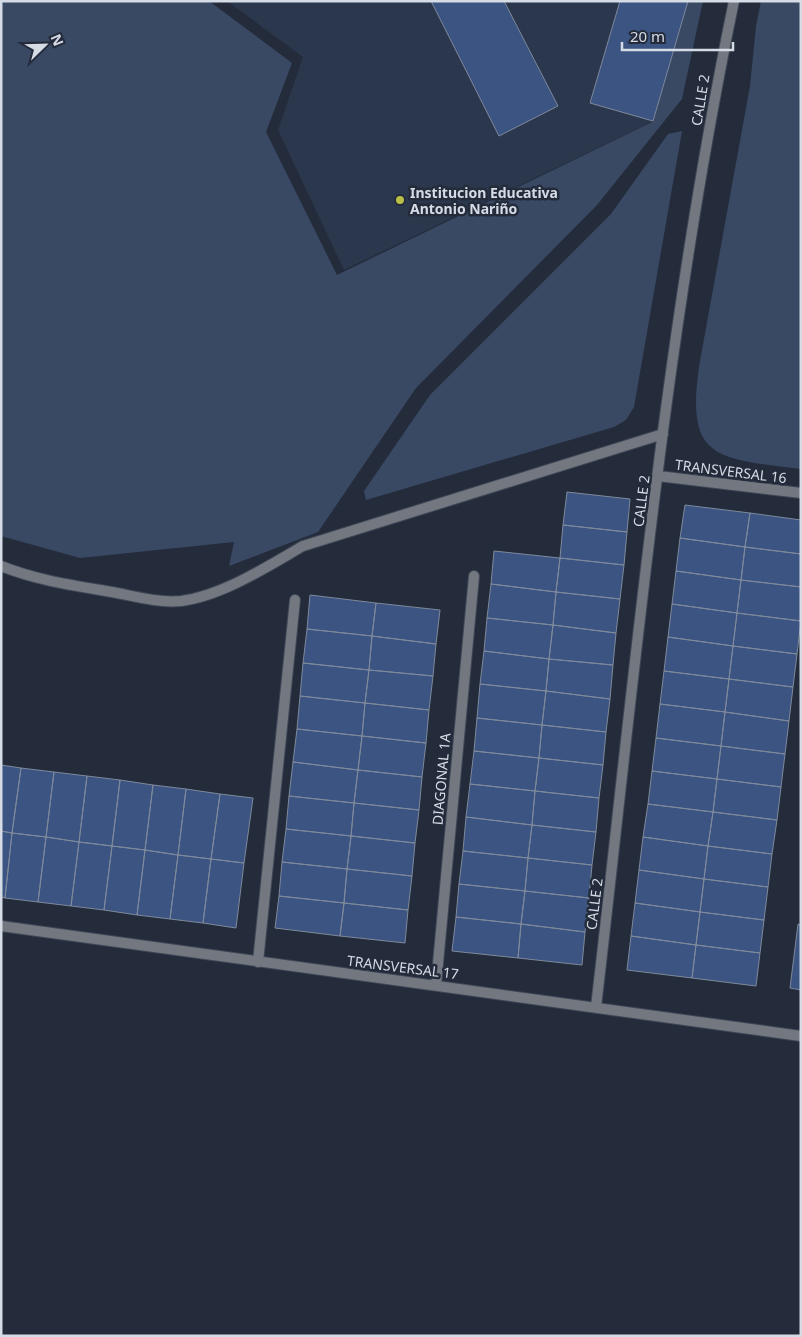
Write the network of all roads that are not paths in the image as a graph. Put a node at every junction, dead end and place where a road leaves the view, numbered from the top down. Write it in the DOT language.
graph roads {
  1 [pos="734,1"];
  2 [pos="663,434"];
  3 [pos="658,476"];
  4 [pos="801,493"];
  5 [pos="1,566"];
  6 [pos="474,576"];
  7 [pos="295,600"];
  8 [pos="1,926"];
  9 [pos="258,962"];
  10 [pos="436,985"];
  11 [pos="596,1008"];
  12 [pos="801,1036"];
  1 -- 2 [label="street, CALLE 2"];
  2 -- 3 [label="street, CALLE 2"];
  2 -- 5 [label="street"];
  3 -- 4 [label="street, TRANSVERSAL 16"];
  3 -- 11 [label="street, CALLE 2"];
  6 -- 10 [label="street, DIAGONAL 1A"];
  7 -- 9 [label="street"];
  8 -- 9 [label="street, TRANSVERSAL 17"];
  9 -- 10 [label="street, TRANSVERSAL 17"];
  10 -- 11 [label="street, TRANSVERSAL 17"];
  11 -- 12 [label="street, TRANSVERSAL 17"];
}
